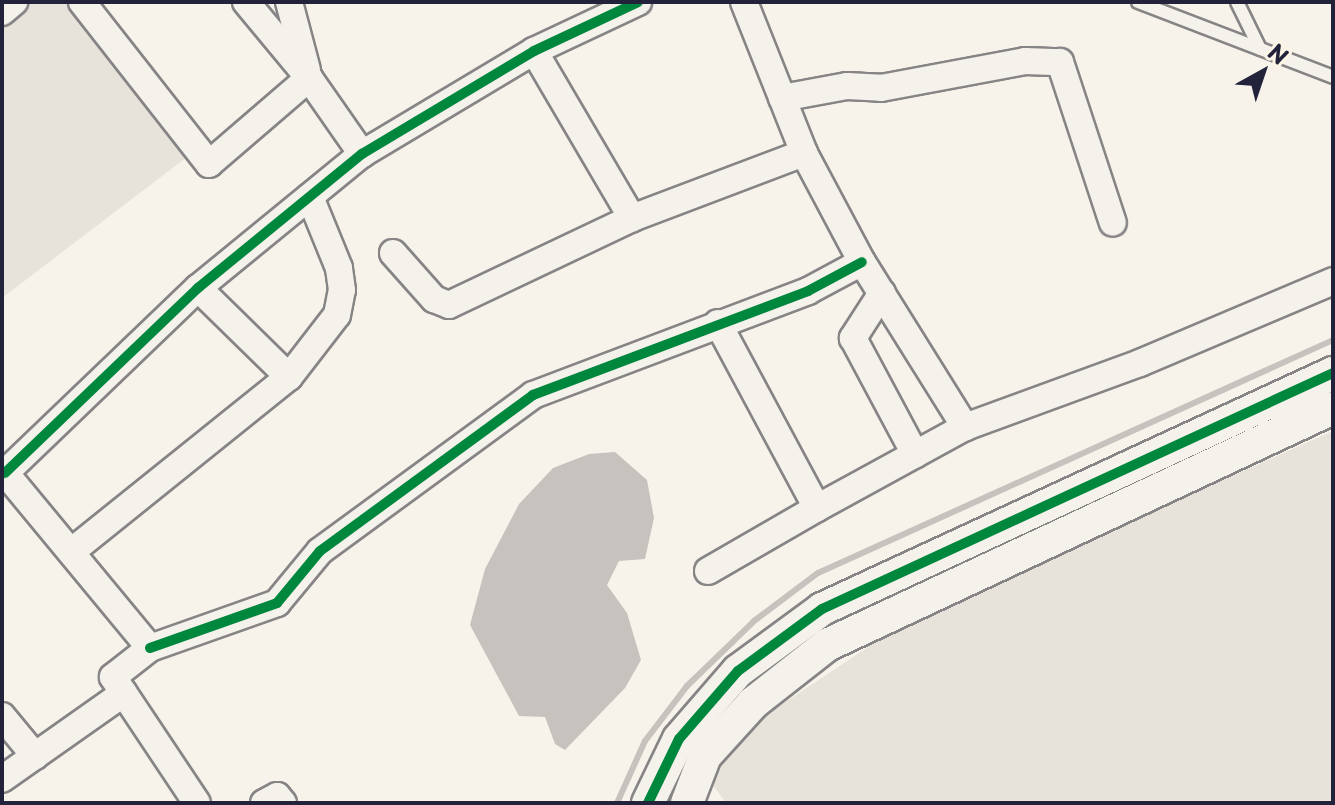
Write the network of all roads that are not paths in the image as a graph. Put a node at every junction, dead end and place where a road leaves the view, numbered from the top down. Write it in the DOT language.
graph roads {
  1 [pos="14,2"];
  2 [pos="82,2"];
  3 [pos="246,2"];
  4 [pos="289,2"];
  5 [pos="744,2"];
  6 [pos="1138,2"];
  7 [pos="1237,2"];
  8 [pos="623,5"];
  9 [pos="2,12"];
  10 [pos="1260,49"];
  11 [pos="534,51"];
  12 [pos="1333,77"];
  13 [pos="309,78"];
  14 [pos="782,98"];
  15 [pos="804,153"];
  16 [pos="362,154"];
  17 [pos="310,197"];
  18 [pos="632,218"];
  19 [pos="1113,223"];
  20 [pos="393,253"];
  21 [pos="862,262"];
  22 [pos="1333,281"];
  23 [pos="198,288"];
  24 [pos="882,293"];
  25 [pos="718,323"];
  26 [pos="1333,373"];
  27 [pos="289,377"];
  28 [pos="1333,408"];
  29 [pos="965,427"];
  30 [pos="915,454"];
  31 [pos="4,471"];
  32 [pos="817,508"];
  33 [pos="71,552"];
  34 [pos="708,571"];
  35 [pos="150,648"];
  36 [pos="124,693"];
  37 [pos="2,716"];
  38 [pos="35,756"];
  39 [pos="2,779"];
  40 [pos="197,803"];
  41 [pos="264,803"];
  42 [pos="283,803"];
  43 [pos="648,803"];
  44 [pos="687,803"];
  1 -- 9 [label="street"];
  2 -- 13 [label="street"];
  3 -- 13 [label="street"];
  4 -- 13 [label="street"];
  5 -- 14 [label="street"];
  6 -- 10 [label="lane"];
  7 -- 10 [label="lane"];
  8 -- 11 [label="street"];
  10 -- 12 [label="lane"];
  11 -- 16 [label="street"];
  11 -- 18 [label="street"];
  13 -- 16 [label="street"];
  14 -- 15 [label="street"];
  14 -- 19 [label="street"];
  15 -- 18 [label="street"];
  15 -- 21 [label="street"];
  16 -- 17 [label="street"];
  17 -- 23 [label="street"];
  17 -- 27 [label="street"];
  18 -- 20 [label="street"];
  21 -- 24 [label="street"];
  21 -- 25 [label="street"];
  22 -- 29 [label="street"];
  23 -- 27 [label="street"];
  23 -- 31 [label="street"];
  24 -- 29 [label="street"];
  24 -- 30 [label="street"];
  25 -- 32 [label="street"];
  25 -- 35 [label="street"];
  26 -- 43 [label="street"];
  27 -- 33 [label="street"];
  28 -- 44 [label="street"];
  29 -- 30 [label="street"];
  30 -- 32 [label="street"];
  31 -- 33 [label="street"];
  32 -- 34 [label="street"];
  33 -- 35 [label="street"];
  35 -- 36 [label="street"];
  36 -- 38 [label="street"];
  36 -- 40 [label="street"];
  37 -- 38 [label="street"];
  38 -- 39 [label="street"];
  41 -- 42 [label="street"];
}
